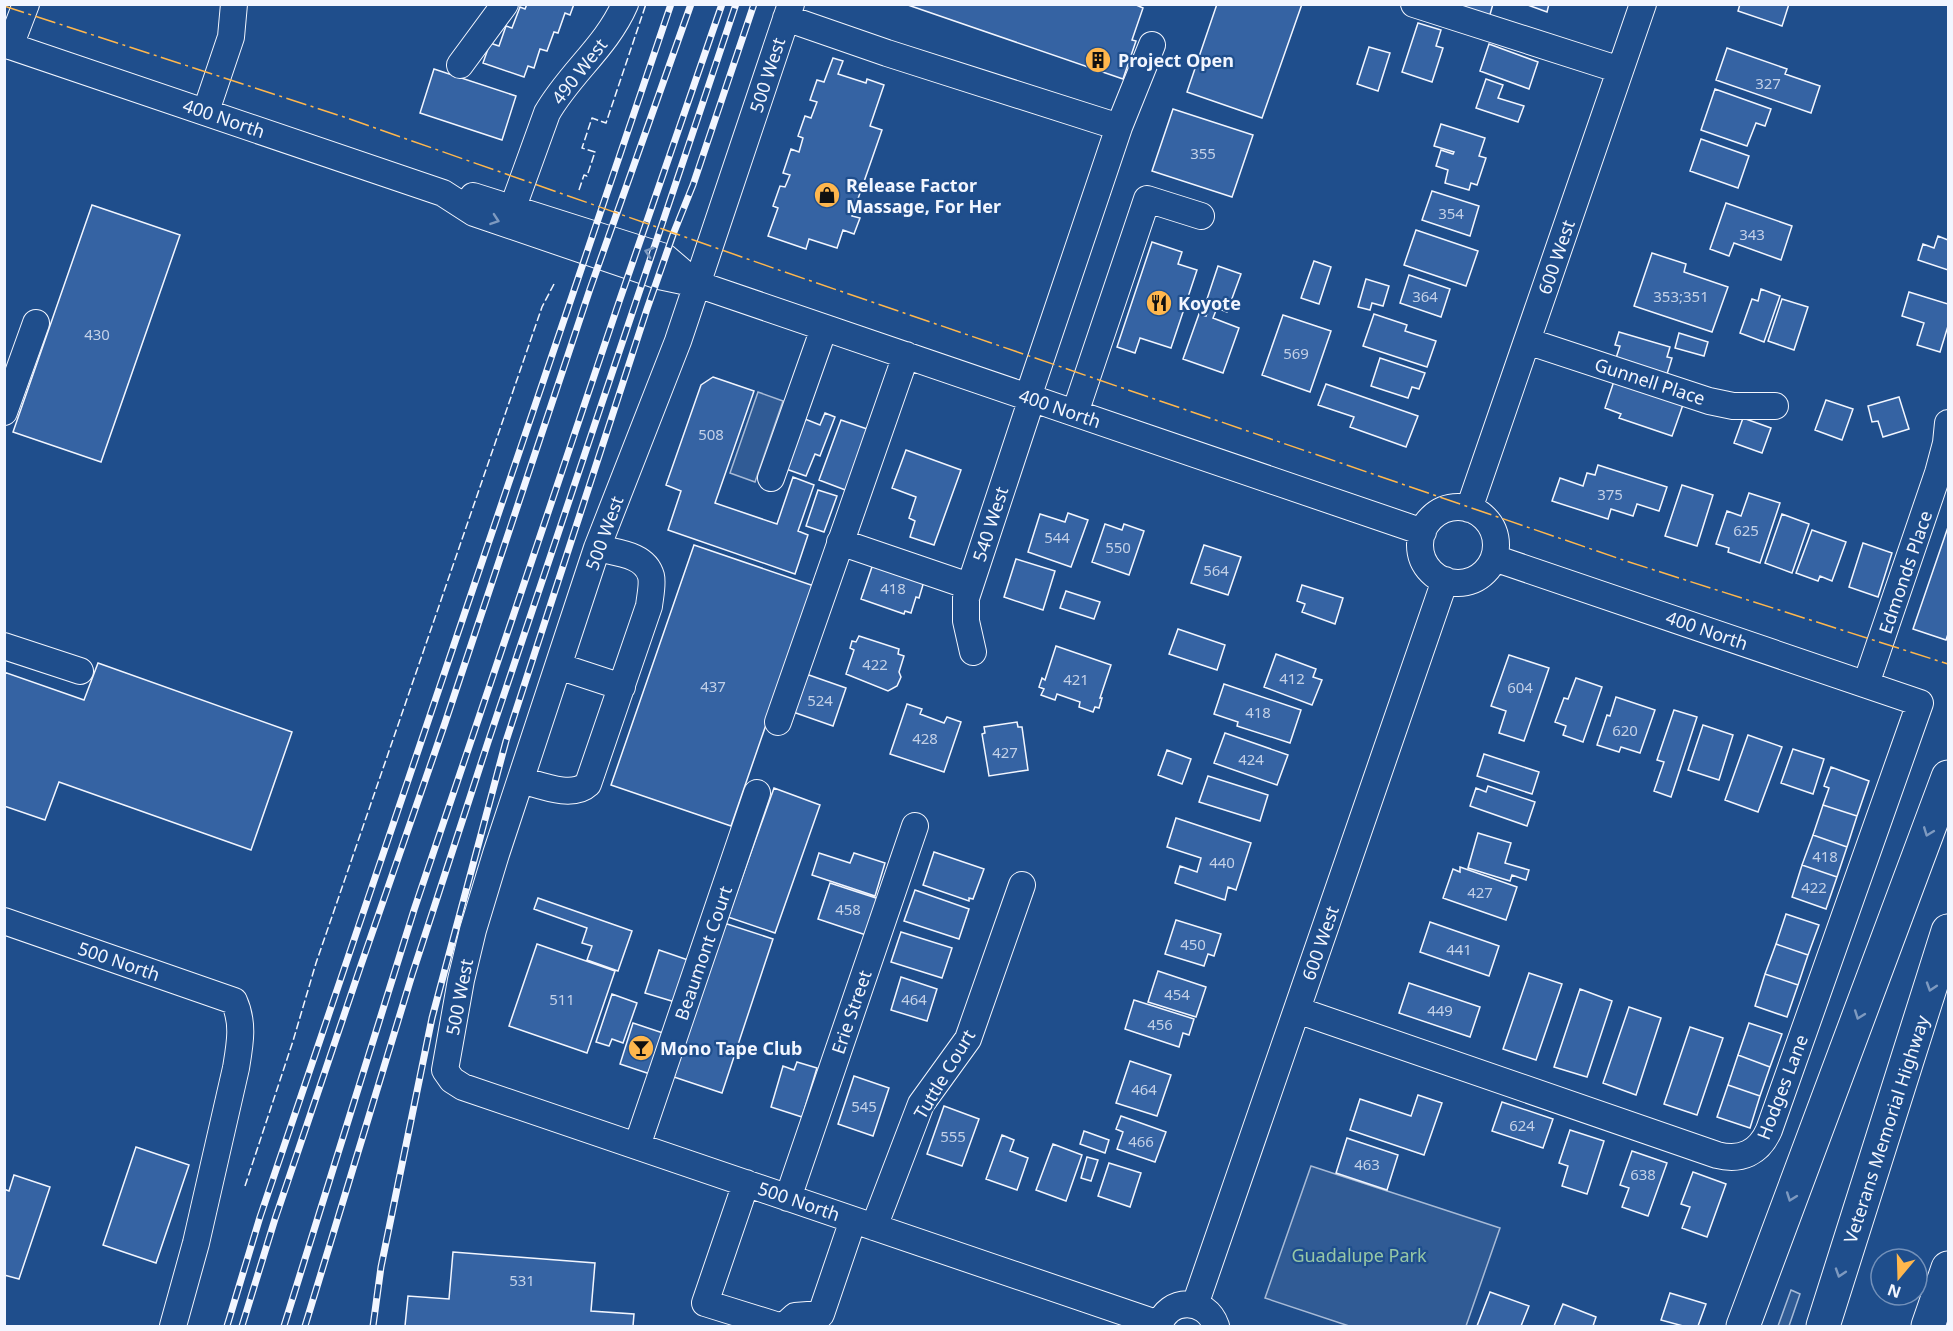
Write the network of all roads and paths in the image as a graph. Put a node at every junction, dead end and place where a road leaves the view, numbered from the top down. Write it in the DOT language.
graph roads {
  1 [pos="26,4"];
  2 [pos="234,4"];
  3 [pos="505,4"];
  4 [pos="625,4"];
  5 [pos="1414,4"];
  6 [pos="1643,4"];
  7 [pos="788,11"];
  8 [pos="7,45"];
  9 [pos="1152,45"];
  10 [pos="460,65"];
  11 [pos="1620,70"];
  12 [pos="206,111"];
  13 [pos="1119,127"];
  14 [pos="443,193"];
  15 [pos="513,207"];
  16 [pos="1200,216"];
  17 [pos="697,284"];
  18 [pos="36,323"];
  19 [pos="824,328"];
  20 [pos="1527,341"];
  21 [pos="906,355"];
  22 [pos="1030,398"];
  23 [pos="6,406"];
  24 [pos="1775,406"];
  25 [pos="1075,413"];
  26 [pos="1948,423"];
  27 [pos="771,478"];
  28 [pos="1469,509"];
  29 [pos="1423,532"];
  30 [pos="840,542"];
  31 [pos="597,548"];
  32 [pos="1494,558"];
  33 [pos="1445,580"];
  34 [pos="969,586"];
  35 [pos="4,645"];
  36 [pos="973,652"];
  37 [pos="558,666"];
  38 [pos="80,671"];
  39 [pos="1866,684"];
  40 [pos="622,687"];
  41 [pos="1920,702"];
  42 [pos="778,722"];
  43 [pos="1948,777"];
  44 [pos="521,780"];
  45 [pos="757,793"];
  46 [pos="915,826"];
  47 [pos="1022,885"];
  48 [pos="4,921"];
  49 [pos="1948,931"];
  50 [pos="1297,1010"];
  51 [pos="445,1070"];
  52 [pos="637,1146"];
  53 [pos="746,1184"];
  54 [pos="788,1198"];
  55 [pos="864,1223"];
  56 [pos="1948,1268"];
  57 [pos="1195,1305"];
  58 [pos="1159,1325"];
  59 [pos="173,1326"];
  60 [pos="779,1326"];
  61 [pos="784,1326"];
  62 [pos="1215,1326"];
  63 [pos="1743,1326"];
  64 [pos="1823,1326"];
  65 [pos="1928,1326"];
  1 -- 8 [label="street"];
  2 -- 12 [label="street"];
  3 -- 10 [label="street"];
  4 -- 15 [label="street, 490 West"];
  5 -- 11 [label="street"];
  6 -- 11 [label="street, 600 West"];
  7 -- 13 [label="street"];
  7 -- 17 [label="street, 500 West"];
  8 -- 12 [label="street, 400 North"];
  9 -- 13 [label="street, 540 West"];
  11 -- 20 [label="street, 600 West"];
  12 -- 14 [label="street, 400 North"];
  13 -- 22 [label="street, 540 West"];
  14 -- 15 [label="street, 400 North"];
  14 -- 17 [label="street, 400 North, one-way"];
  17 -- 15 [label="street, 400 North, one-way"];
  16 -- 25 [label="street"];
  17 -- 19 [label="street, 400 North"];
  17 -- 31 [label="street, 500 West"];
  18 -- 23 [label="street"];
  19 -- 21 [label="street, 400 North"];
  19 -- 27 [label="street"];
  20 -- 24 [label="street, Gunnell Place"];
  20 -- 28 [label="street, 600 West"];
  21 -- 22 [label="street, 400 North"];
  21 -- 30 [label="street"];
  22 -- 25 [label="street, 400 North"];
  22 -- 34 [label="street, 540 West"];
  25 -- 29 [label="street, 400 North"];
  26 -- 39 [label="street, Edmonds Place"];
  28 -- 29 [label="street"];
  28 -- 32 [label="street"];
  29 -- 33 [label="street"];
  30 -- 34 [label="street"];
  30 -- 42 [label="street"];
  31 -- 37 [label="street, 500 West"];
  31 -- 40 [label="street"];
  32 -- 33 [label="street"];
  32 -- 39 [label="street, 400 North"];
  33 -- 50 [label="street, 600 West"];
  34 -- 36 [label="street, 540 West"];
  35 -- 38 [label="street"];
  37 -- 40 [label="street"];
  37 -- 44 [label="street, 500 West"];
  39 -- 41 [label="street, 400 North"];
  40 -- 44 [label="street"];
  41 -- 50 [label="street, Hodges Lane"];
  43 -- 63 [label="highway, one-way"];
  44 -- 51 [label="street, 500 West"];
  45 -- 52 [label="street, Beaumont Court"];
  46 -- 54 [label="street, Erie Street"];
  47 -- 55 [label="street, Tuttle Court"];
  48 -- 59 [label="street, 500 North"];
  49 -- 64 [label="highway, Veterans Memorial Highway, one-way"];
  50 -- 57 [label="street, 600 West"];
  51 -- 52 [label="street, 500 North"];
  52 -- 53 [label="street, 500 North"];
  53 -- 54 [label="street, 500 North"];
  53 -- 60 [label="street"];
  54 -- 55 [label="street, 500 North"];
  55 -- 58 [label="street, 500 North"];
  55 -- 61 [label="street, Tuttle Court"];
  56 -- 65 [label="highway"];
  57 -- 58 [label="street"];
  57 -- 62 [label="street"];
}
